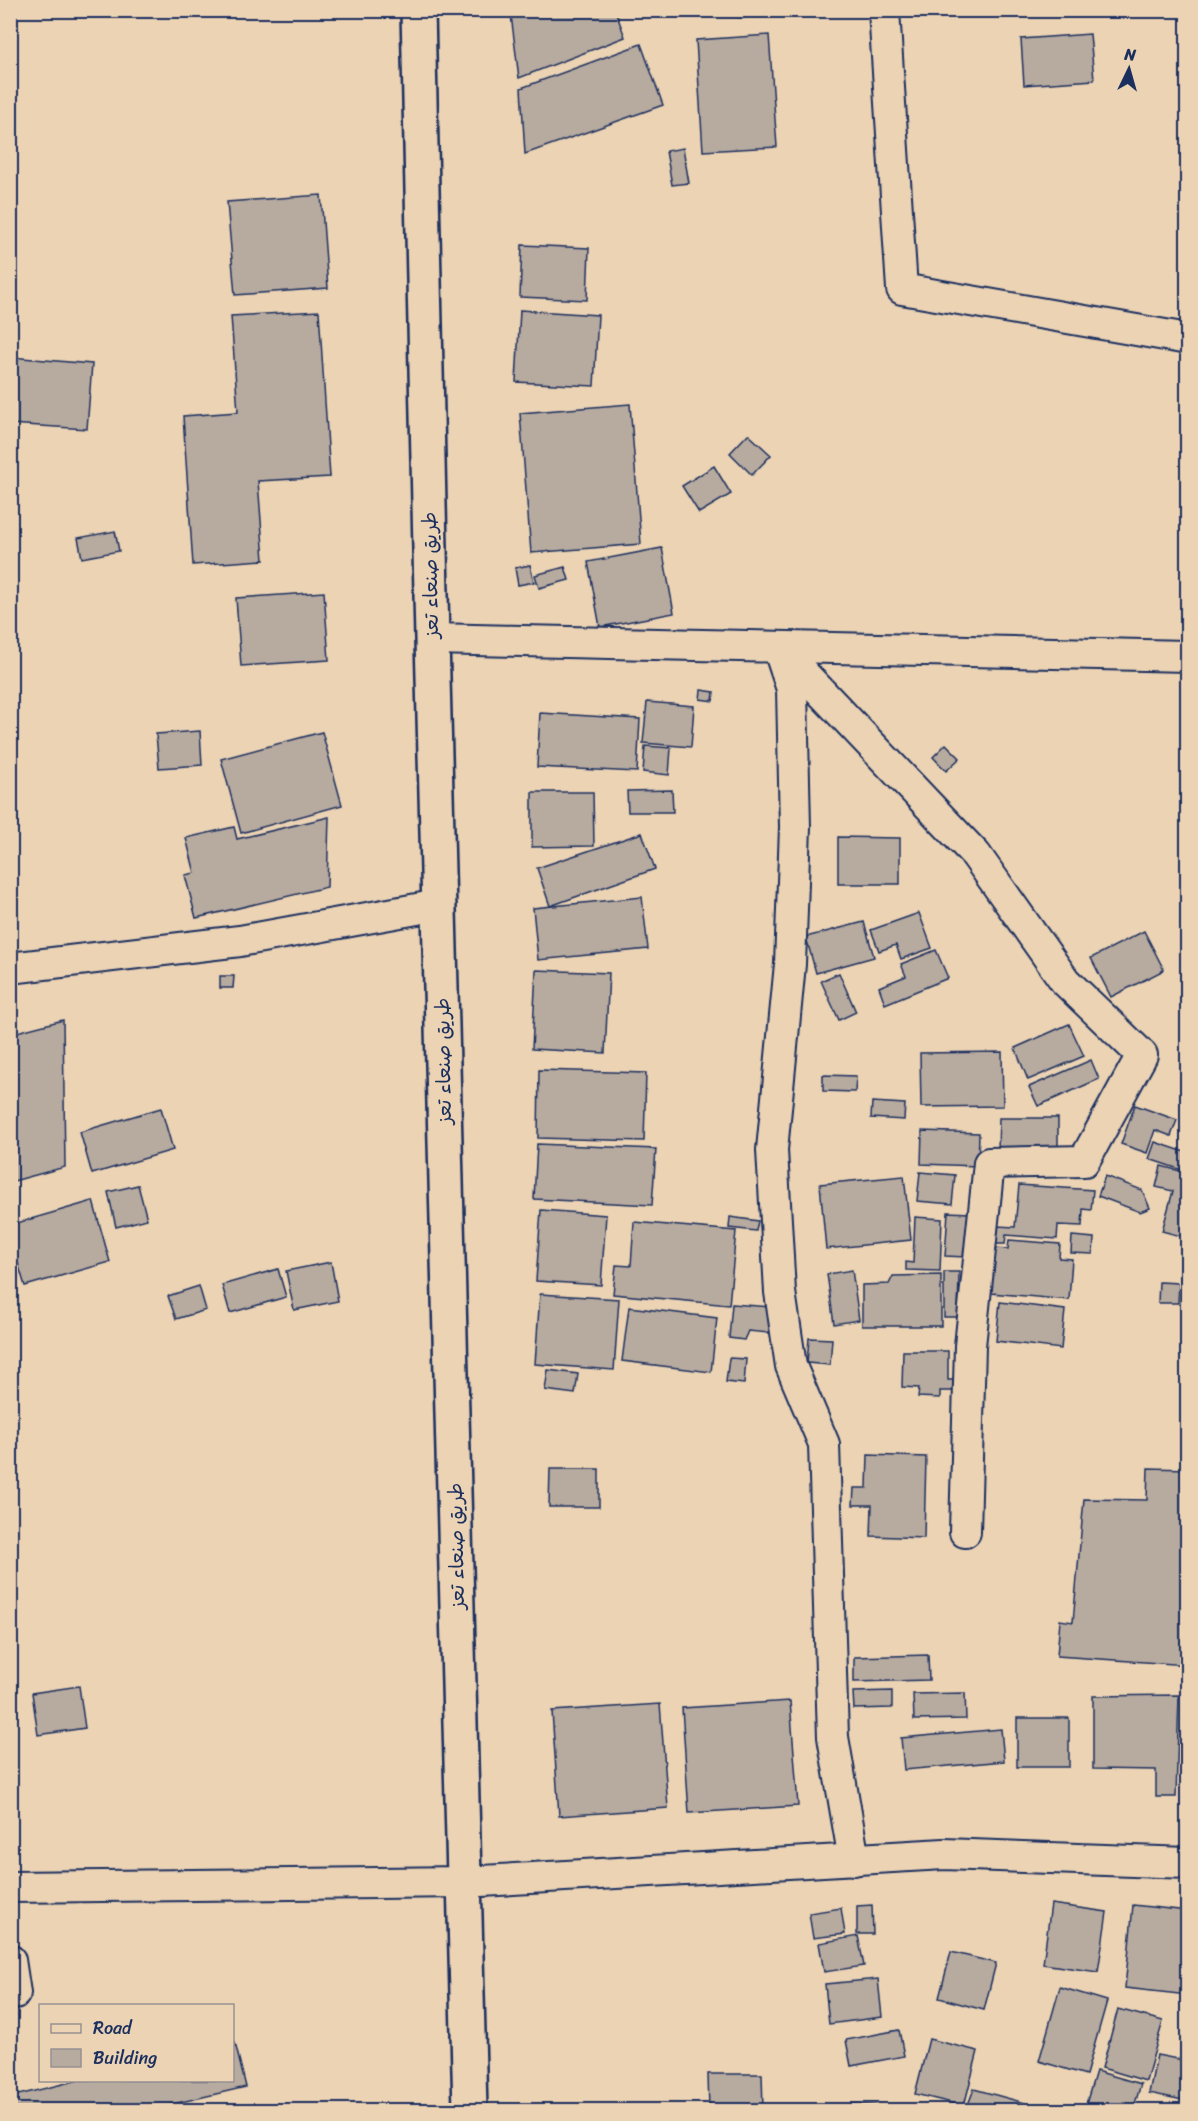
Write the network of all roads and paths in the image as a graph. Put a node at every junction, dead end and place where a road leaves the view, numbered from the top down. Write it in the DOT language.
graph roads {
  1 [pos="418,10"];
  2 [pos="884,10"];
  3 [pos="1188,339"];
  4 [pos="432,639"];
  5 [pos="778,647"];
  6 [pos="1188,656"];
  7 [pos="439,905"];
  8 [pos="10,968"];
  9 [pos="965,1532"];
  10 [pos="854,1860"];
  11 [pos="1188,1863"];
  12 [pos="465,1882"];
  13 [pos="10,1887"];
  14 [pos="10,1960"];
  15 [pos="10,1994"];
  16 [pos="470,2110"];
  1 -- 4 [label="highway, طريق صنعاء تعز"];
  2 -- 3 [label="street"];
  4 -- 5 [label="street"];
  4 -- 7 [label="highway, طريق صنعاء تعز"];
  5 -- 6 [label="street"];
  5 -- 9 [label="street"];
  5 -- 10 [label="street"];
  7 -- 8 [label="street"];
  7 -- 12 [label="highway, طريق صنعاء تعز"];
  10 -- 11 [label="street"];
  10 -- 12 [label="street"];
  12 -- 13 [label="street"];
  12 -- 16 [label="highway, طريق صنعاء تعز"];
  14 -- 15 [label="street"];
}
